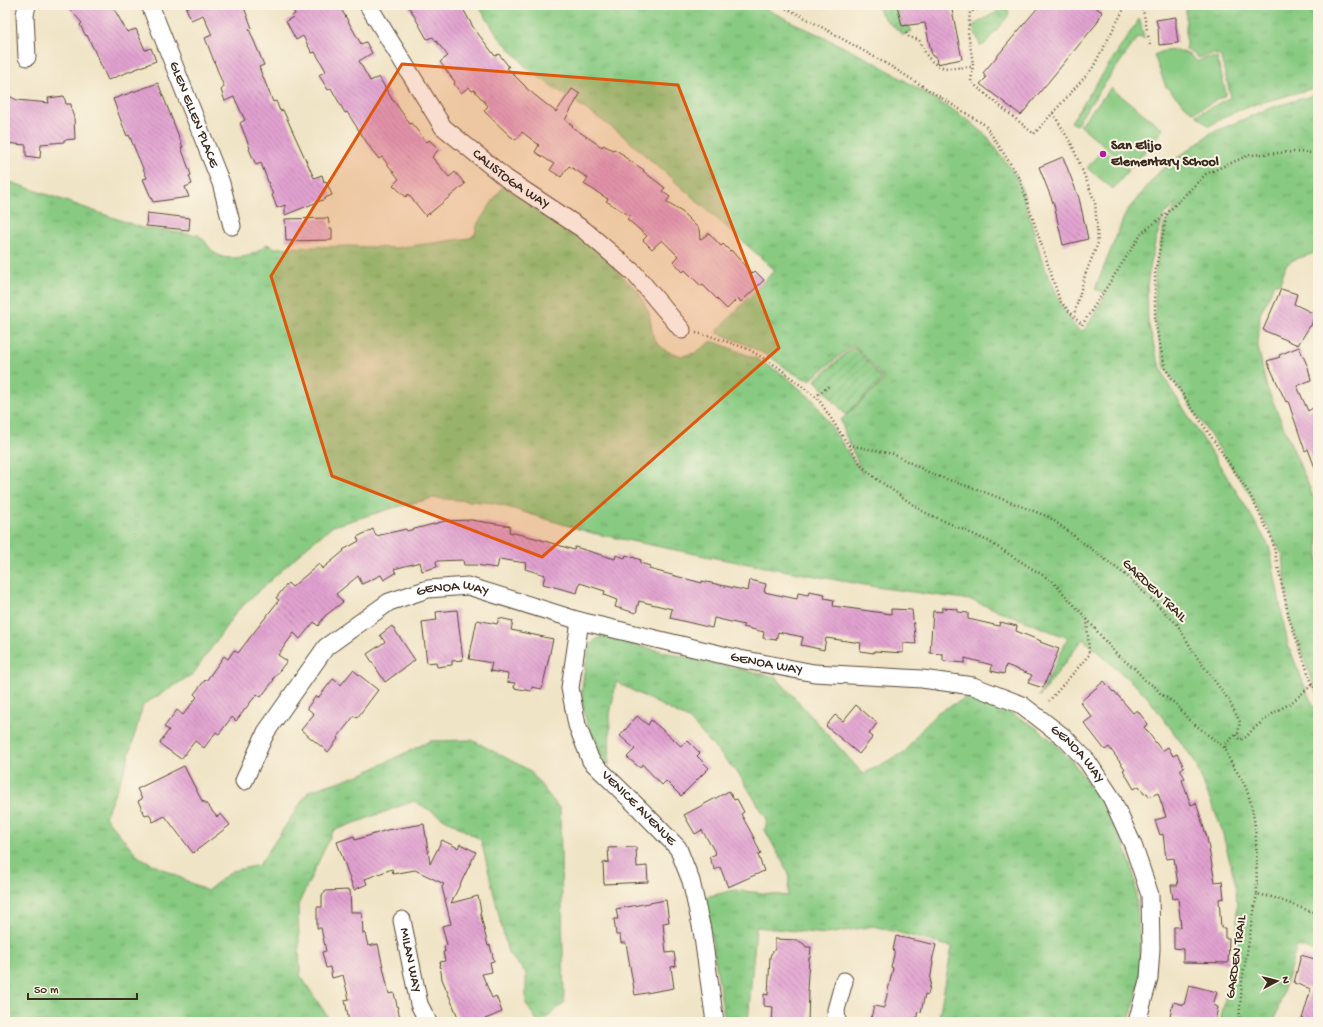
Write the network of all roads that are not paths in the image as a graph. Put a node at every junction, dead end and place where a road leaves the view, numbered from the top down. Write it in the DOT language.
graph roads {
  1 [pos="27,5"];
  2 [pos="150,5"];
  3 [pos="368,5"];
  4 [pos="27,57"];
  5 [pos="232,226"];
  6 [pos="682,330"];
  7 [pos="580,621"];
  8 [pos="244,781"];
  9 [pos="402,920"];
  10 [pos="844,980"];
  11 [pos="428,1022"];
  12 [pos="715,1022"];
  13 [pos="837,1022"];
  14 [pos="1137,1022"];
  1 -- 4 [label="street"];
  2 -- 5 [label="street, GLEN ELLEN PLACE"];
  3 -- 6 [label="street, CALISTOGA WAY"];
  7 -- 8 [label="street, GENOA WAY"];
  7 -- 12 [label="street, VENICE AVENUE"];
  7 -- 14 [label="street, GENOA WAY"];
  9 -- 11 [label="street, MILAN WAY"];
  10 -- 13 [label="street"];
}
